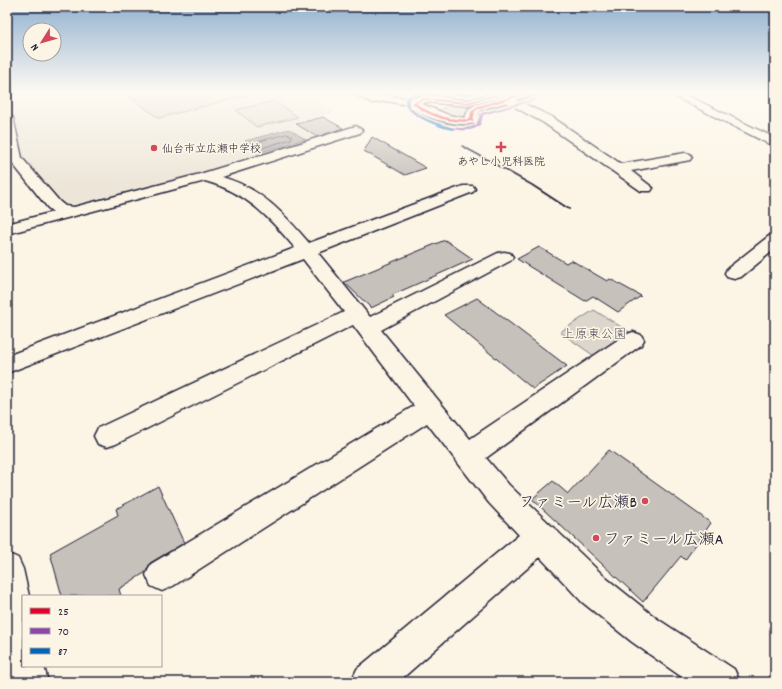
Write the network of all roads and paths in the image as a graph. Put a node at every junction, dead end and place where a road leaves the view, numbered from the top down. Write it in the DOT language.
graph roads {
  1 [pos="554,124"];
  2 [pos="737,124"];
  3 [pos="356,130"];
  4 [pos="9,134"];
  5 [pos="775,143"];
  6 [pos="685,158"];
  7 [pos="23,168"];
  8 [pos="618,169"];
  9 [pos="7,172"];
  10 [pos="205,177"];
  11 [pos="646,188"];
  12 [pos="468,189"];
  13 [pos="72,211"];
  14 [pos="7,229"];
  15 [pos="775,240"];
  16 [pos="306,250"];
  17 [pos="504,257"];
  18 [pos="734,273"];
  19 [pos="362,322"];
  20 [pos="633,340"];
  21 [pos="7,365"];
  22 [pos="430,408"];
  23 [pos="107,436"];
  24 [pos="467,456"];
  25 [pos="541,536"];
  26 [pos="7,569"];
  27 [pos="162,575"];
  28 [pos="22,648"];
  29 [pos="26,667"];
  30 [pos="29,682"];
  31 [pos="370,682"];
  32 [pos="721,682"];
  1 -- 8 [label="main road"];
  2 -- 5 [label="main road"];
  3 -- 10 [label="main road"];
  4 -- 7 [label="main road"];
  6 -- 8 [label="main road"];
  7 -- 9 [label="main road"];
  7 -- 13 [label="main road"];
  8 -- 11 [label="main road"];
  10 -- 13 [label="main road"];
  10 -- 16 [label="main road"];
  12 -- 16 [label="main road"];
  13 -- 14 [label="main road"];
  15 -- 18 [label="main road"];
  16 -- 19 [label="main road"];
  16 -- 21 [label="main road"];
  17 -- 19 [label="main road"];
  19 -- 22 [label="main road"];
  19 -- 23 [label="main road"];
  20 -- 24 [label="main road"];
  22 -- 24 [label="main road"];
  22 -- 27 [label="main road"];
  24 -- 25 [label="main road"];
  25 -- 31 [label="main road"];
  25 -- 32 [label="main road"];
  26 -- 28 [label="main road"];
  29 -- 30 [label="main road"];
}
